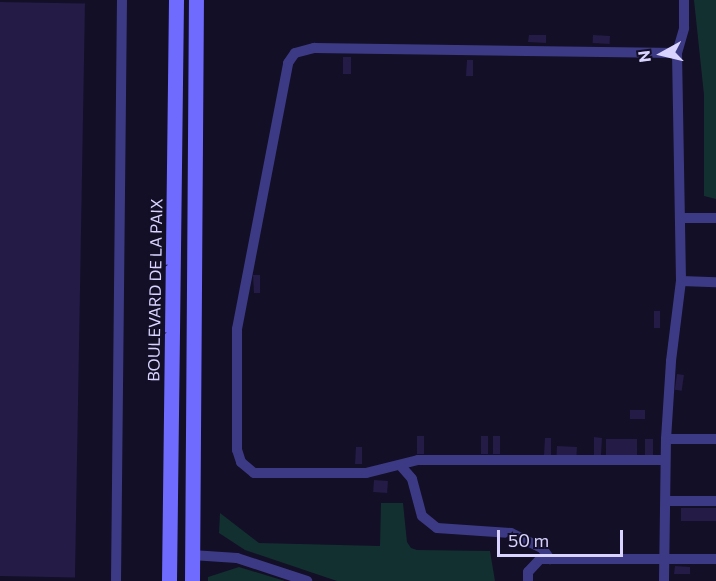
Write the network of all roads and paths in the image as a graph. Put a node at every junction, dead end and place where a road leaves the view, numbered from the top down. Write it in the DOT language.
graph roads {
  1 [pos="122,0"];
  2 [pos="176,0"];
  3 [pos="196,0"];
  4 [pos="684,0"];
  5 [pos="677,53"];
  6 [pos="681,218"];
  7 [pos="716,219"];
  8 [pos="681,281"];
  9 [pos="716,282"];
  10 [pos="666,439"];
  11 [pos="716,439"];
  12 [pos="665,460"];
  13 [pos="400,465"];
  14 [pos="666,501"];
  15 [pos="716,501"];
  16 [pos="192,555"];
  17 [pos="550,559"];
  18 [pos="664,559"];
  19 [pos="716,559"];
  20 [pos="116,581"];
  21 [pos="170,581"];
  22 [pos="192,581"];
  23 [pos="307,581"];
  24 [pos="528,581"];
  25 [pos="664,581"];
  1 -- 20 [label="lane"];
  2 -- 21 [label="main road, BOULEVARD DE LA PAIX"];
  3 -- 16 [label="main road"];
  4 -- 5 [label="lane"];
  5 -- 6 [label="lane"];
  5 -- 13 [label="lane"];
  6 -- 7 [label="lane"];
  6 -- 8 [label="lane"];
  8 -- 9 [label="lane"];
  8 -- 10 [label="lane"];
  10 -- 11 [label="lane"];
  10 -- 12 [label="lane"];
  12 -- 13 [label="lane"];
  12 -- 14 [label="lane"];
  13 -- 17 [label="lane"];
  14 -- 15 [label="lane"];
  14 -- 18 [label="lane"];
  16 -- 22 [label="main road"];
  16 -- 23 [label="lane"];
  17 -- 18 [label="lane"];
  17 -- 24 [label="lane"];
  18 -- 19 [label="lane"];
  18 -- 25 [label="lane"];
}
